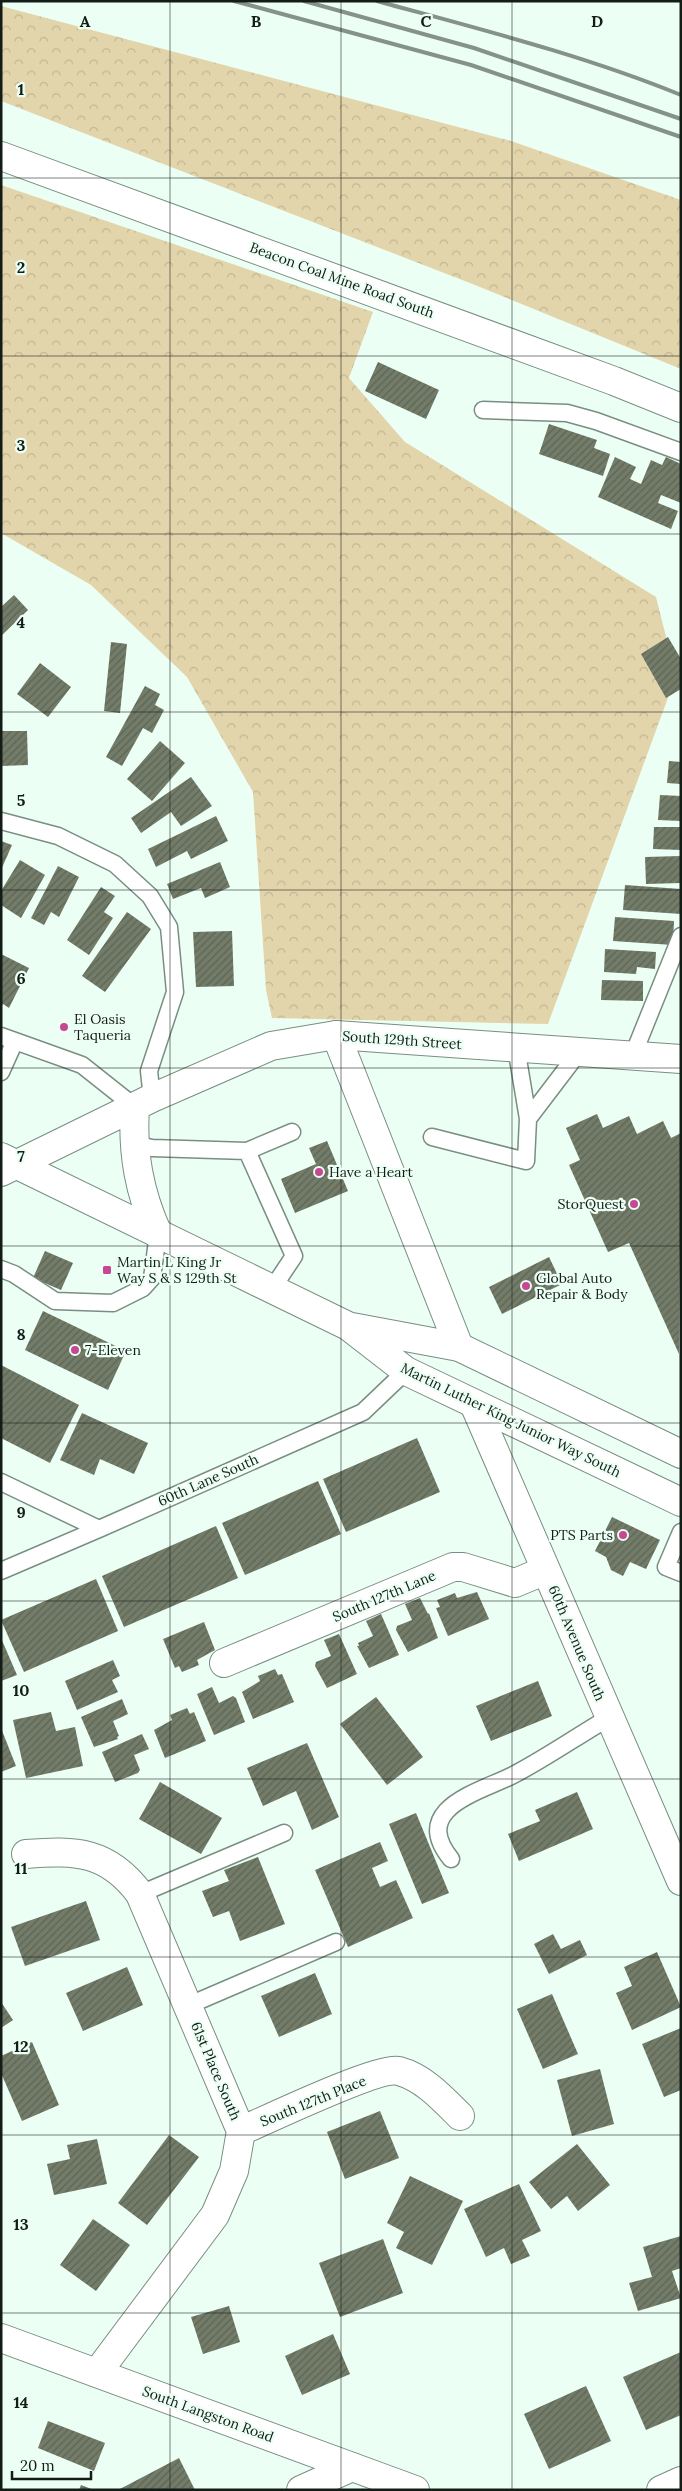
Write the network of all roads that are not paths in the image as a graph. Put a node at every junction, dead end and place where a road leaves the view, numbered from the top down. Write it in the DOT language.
graph roads {
  1 [pos="1,156"];
  2 [pos="681,408"];
  3 [pos="483,410"];
  4 [pos="681,452"];
  5 [pos="1,821"];
  6 [pos="681,936"];
  7 [pos="336,1035"];
  8 [pos="8,1038"];
  9 [pos="516,1048"];
  10 [pos="579,1052"];
  11 [pos="633,1055"];
  12 [pos="681,1059"];
  13 [pos="1,1072"];
  14 [pos="144,1103"];
  15 [pos="528,1120"];
  16 [pos="292,1132"];
  17 [pos="432,1137"];
  18 [pos="134,1144"];
  19 [pos="247,1151"];
  20 [pos="6,1165"];
  21 [pos="158,1234"];
  22 [pos="1,1269"];
  23 [pos="272,1289"];
  24 [pos="348,1326"];
  25 [pos="459,1347"];
  26 [pos="406,1371"];
  27 [pos="474,1404"];
  28 [pos="681,1454"];
  29 [pos="1,1482"];
  30 [pos="681,1502"];
  31 [pos="98,1529"];
  32 [pos="681,1532"];
  33 [pos="546,1570"];
  34 [pos="1,1571"];
  35 [pos="681,1573"];
  36 [pos="224,1663"];
  37 [pos="610,1717"];
  38 [pos="284,1833"];
  39 [pos="26,1854"];
  40 [pos="451,1859"];
  41 [pos="681,1881"];
  42 [pos="140,1894"];
  43 [pos="336,1942"];
  44 [pos="187,2006"];
  45 [pos="460,2116"];
  46 [pos="241,2131"];
  47 [pos="4,2343"];
  48 [pos="97,2373"];
  49 [pos="352,2467"];
  50 [pos="681,2481"];
  51 [pos="301,2490"];
  52 [pos="414,2490"];
  53 [pos="661,2490"];
  1 -- 2 [label="street, Beacon Coal Mine Road South"];
  3 -- 4 [label="lane"];
  5 -- 14 [label="lane"];
  6 -- 11 [label="lane"];
  7 -- 9 [label="street, South 129th Street"];
  7 -- 14 [label="street, South 129th Street"];
  7 -- 25 [label="street"];
  8 -- 13 [label="lane"];
  8 -- 14 [label="lane"];
  9 -- 10 [label="street, South 129th Street"];
  9 -- 15 [label="lane"];
  10 -- 11 [label="street, South 129th Street"];
  10 -- 15 [label="lane"];
  11 -- 12 [label="street, South 129th Street"];
  14 -- 18 [label="street"];
  14 -- 20 [label="street, South 129th Street"];
  15 -- 17 [label="lane"];
  16 -- 19 [label="lane"];
  18 -- 19 [label="lane"];
  18 -- 21 [label="street"];
  19 -- 23 [label="lane"];
  20 -- 21 [label="street, Martin Luther King Junior Way South"];
  21 -- 22 [label="lane"];
  21 -- 23 [label="street, Martin Luther King Junior Way South"];
  23 -- 24 [label="street, Martin Luther King Junior Way South"];
  24 -- 25 [label="street, Martin Luther King Junior Way South"];
  24 -- 26 [label="street, Martin Luther King Junior Way South"];
  25 -- 28 [label="street, Martin Luther King Junior Way South"];
  26 -- 27 [label="street, Martin Luther King Junior Way South"];
  26 -- 31 [label="lane, 60th Lane South"];
  27 -- 30 [label="street, Martin Luther King Junior Way South"];
  27 -- 33 [label="street, 60th Avenue South"];
  29 -- 31 [label="lane"];
  31 -- 34 [label="lane, 60th Lane South"];
  32 -- 35 [label="lane"];
  33 -- 36 [label="street, South 127th Lane"];
  33 -- 37 [label="street, 60th Avenue South"];
  37 -- 40 [label="lane"];
  37 -- 41 [label="street, 60th Avenue South"];
  38 -- 42 [label="lane"];
  39 -- 42 [label="street, 61st Place South"];
  42 -- 44 [label="street, 61st Place South"];
  43 -- 44 [label="lane"];
  44 -- 46 [label="street, 61st Place South"];
  45 -- 46 [label="street, South 127th Place"];
  46 -- 48 [label="street, 61st Place South"];
  47 -- 48 [label="street, South Langston Road"];
  48 -- 49 [label="street, South Langston Road"];
  49 -- 51 [label="street"];
  49 -- 52 [label="street, South Langston Road"];
  50 -- 53 [label="street"];
}
